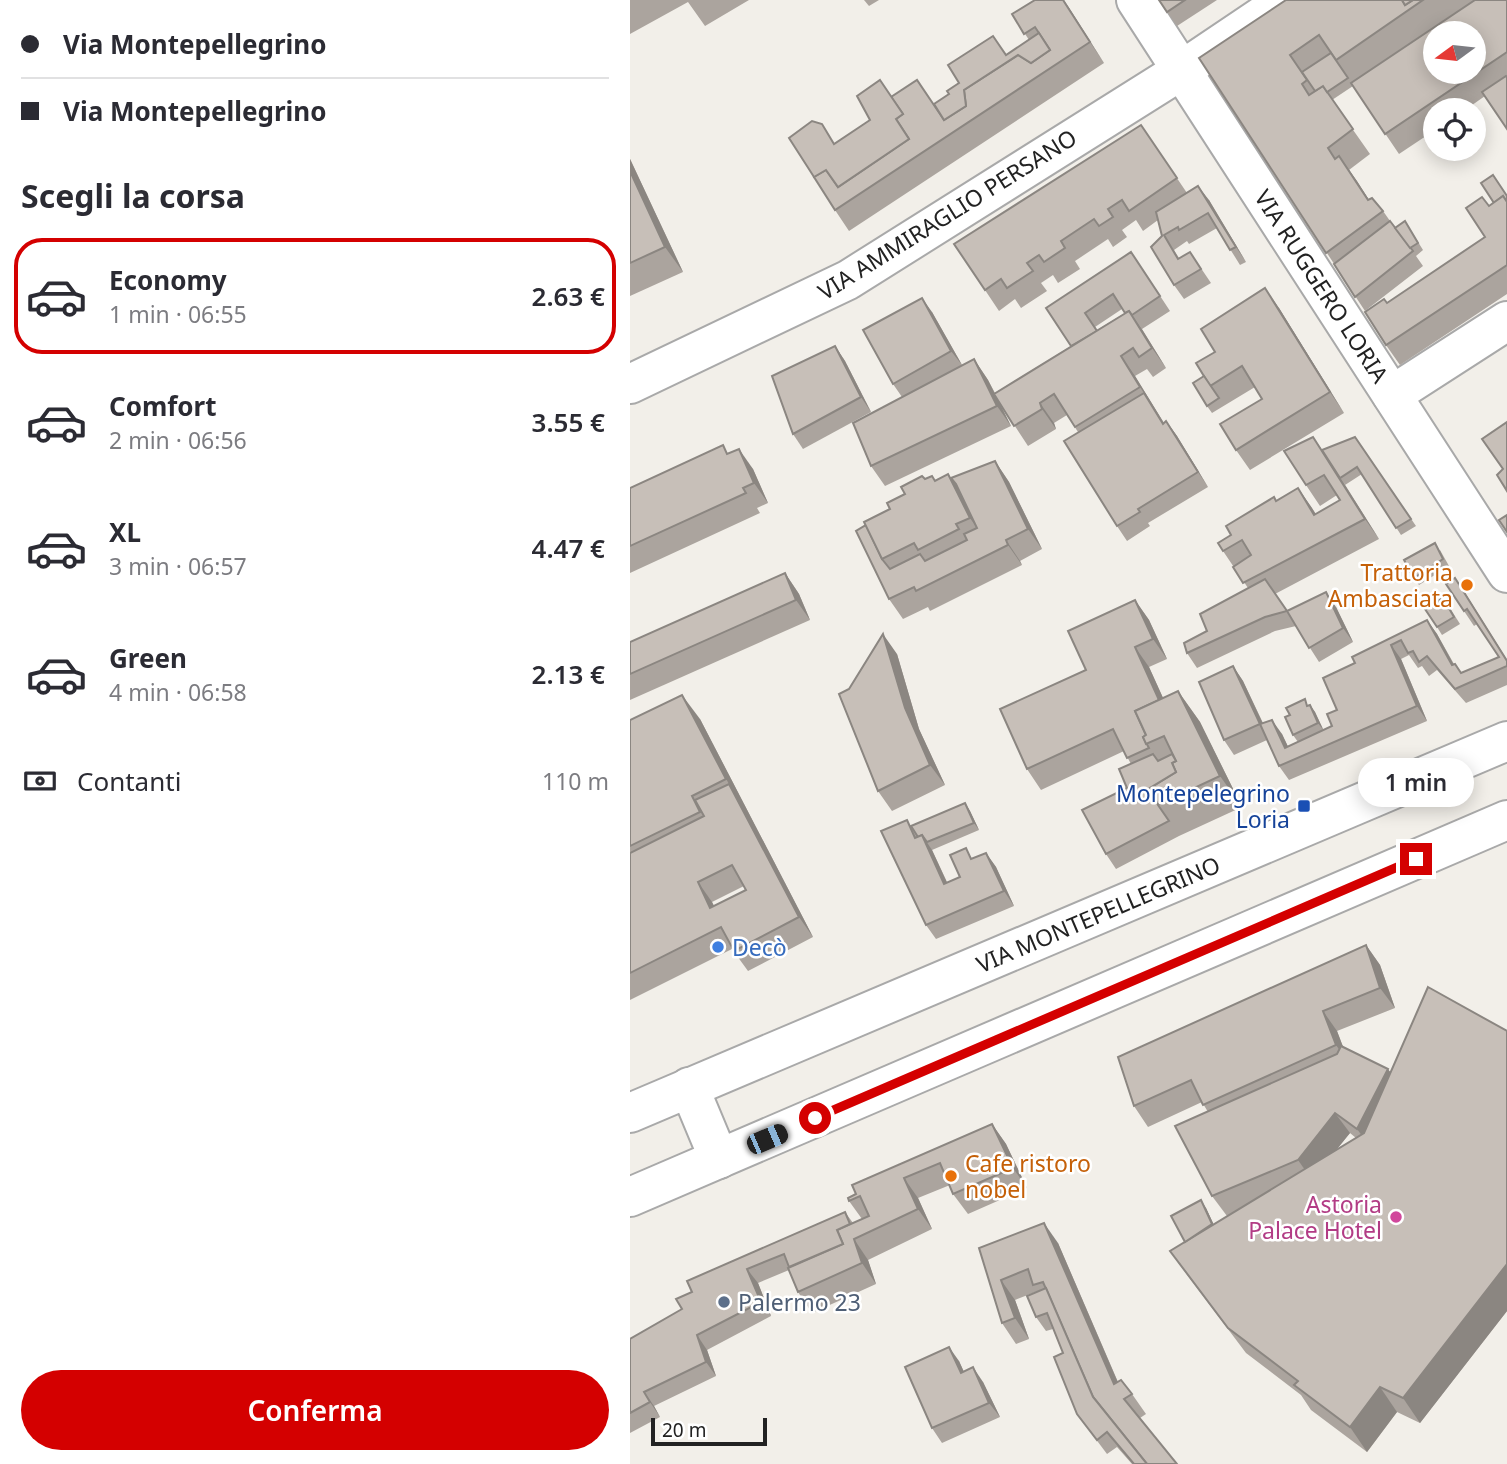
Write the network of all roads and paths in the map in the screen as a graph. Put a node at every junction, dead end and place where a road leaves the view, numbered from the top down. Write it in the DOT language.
graph roads {
  1 [pos="1136,0"];
  2 [pos="1286,0"];
  3 [pos="1182,70"];
  4 [pos="1507,321"];
  5 [pos="630,384"];
  6 [pos="1392,395"];
  7 [pos="1507,573"];
  8 [pos="1507,741"];
  9 [pos="1507,820"];
  10 [pos="689,1087"];
  11 [pos="630,1113"];
  12 [pos="719,1159"];
  13 [pos="630,1198"];
  1 -- 3 [label="street, VIA RUGGERO LORIA"];
  2 -- 3 [label="street, VIA AMMIRAGLIO PERSANO"];
  3 -- 5 [label="street, VIA AMMIRAGLIO PERSANO"];
  3 -- 6 [label="street, VIA RUGGERO LORIA"];
  4 -- 6 [label="street"];
  6 -- 7 [label="street, VIA RUGGERO LORIA"];
  8 -- 10 [label="street, VIA MONTEPELLEGRINO"];
  9 -- 12 [label="street"];
  10 -- 11 [label="street, VIA MONTEPELLEGRINO"];
  10 -- 12 [label="street"];
  12 -- 13 [label="street"];
}
